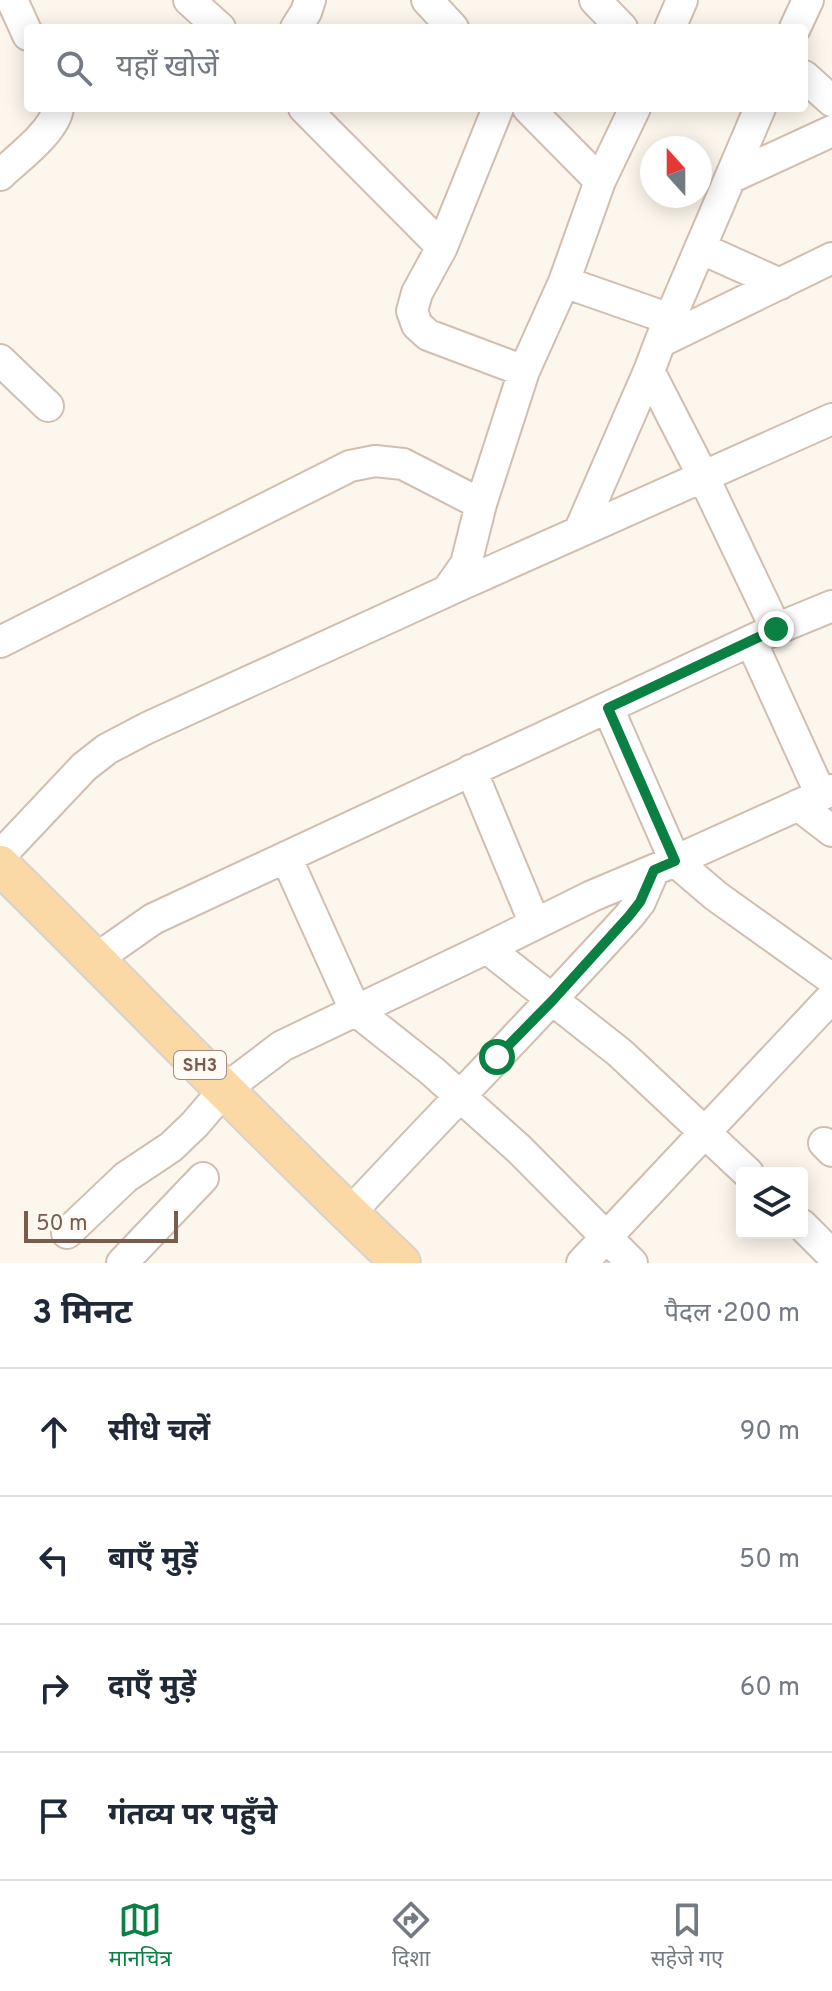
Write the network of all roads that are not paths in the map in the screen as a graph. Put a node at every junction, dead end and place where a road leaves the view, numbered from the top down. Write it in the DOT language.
graph roads {
  1 [pos="12,0"];
  2 [pos="189,0"];
  3 [pos="310,0"];
  4 [pos="427,0"];
  5 [pos="595,0"];
  6 [pos="682,0"];
  7 [pos="808,0"];
  8 [pos="216,24"];
  9 [pos="298,24"];
  10 [pos="449,24"];
  11 [pos="618,24"];
  12 [pos="672,24"];
  13 [pos="797,24"];
  14 [pos="24,26"];
  15 [pos="808,80"];
  16 [pos="832,101"];
  17 [pos="58,112"];
  18 [pos="308,112"];
  19 [pos="496,112"];
  20 [pos="532,112"];
  21 [pos="633,112"];
  22 [pos="758,112"];
  23 [pos="832,131"];
  24 [pos="0,175"];
  25 [pos="730,178"];
  26 [pos="600,181"];
  27 [pos="442,247"];
  28 [pos="700,248"];
  29 [pos="832,258"];
  30 [pos="564,282"];
  31 [pos="780,284"];
  32 [pos="665,331"];
  33 [pos="0,360"];
  34 [pos="524,371"];
  35 [pos="649,371"];
  36 [pos="48,406"];
  37 [pos="832,419"];
  38 [pos="703,476"];
  39 [pos="481,504"];
  40 [pos="579,532"];
  41 [pos="447,591"];
  42 [pos="832,606"];
  43 [pos="763,635"];
  44 [pos="0,642"];
  45 [pos="608,708"];
  46 [pos="471,770"];
  47 [pos="817,797"];
  48 [pos="832,831"];
  49 [pos="0,856"];
  50 [pos="286,857"];
  51 [pos="0,865"];
  52 [pos="664,866"];
  53 [pos="535,924"];
  54 [pos="487,948"];
  55 [pos="96,959"];
  56 [pos="831,996"];
  57 [pos="553,1000"];
  58 [pos="355,1010"];
  59 [pos="224,1090"];
  60 [pos="460,1095"];
  61 [pos="707,1132"];
  62 [pos="742,1167"];
  63 [pos="203,1178"];
  64 [pos="349,1214"];
  65 [pos="808,1231"];
  66 [pos="67,1233"];
  67 [pos="607,1237"];
  68 [pos="832,1255"];
  69 [pos="122,1263"];
  70 [pos="401,1263"];
  71 [pos="582,1263"];
  72 [pos="632,1263"];
  1 -- 14 [label="street"];
  2 -- 8 [label="street"];
  3 -- 9 [label="street"];
  4 -- 10 [label="street"];
  5 -- 11 [label="street"];
  6 -- 12 [label="street"];
  7 -- 13 [label="street"];
  15 -- 16 [label="street"];
  17 -- 24 [label="street"];
  18 -- 27 [label="street"];
  19 -- 27 [label="street"];
  20 -- 26 [label="street"];
  21 -- 26 [label="street"];
  22 -- 25 [label="street"];
  23 -- 25 [label="street"];
  25 -- 28 [label="street"];
  26 -- 30 [label="street"];
  27 -- 34 [label="street"];
  28 -- 31 [label="street"];
  28 -- 32 [label="street"];
  29 -- 31 [label="street"];
  30 -- 32 [label="street"];
  30 -- 34 [label="street"];
  31 -- 32 [label="street"];
  32 -- 35 [label="street"];
  33 -- 36 [label="street"];
  34 -- 39 [label="street"];
  35 -- 38 [label="street"];
  35 -- 40 [label="street"];
  37 -- 38 [label="street"];
  38 -- 40 [label="street"];
  38 -- 43 [label="street"];
  39 -- 41 [label="street"];
  39 -- 44 [label="street"];
  40 -- 41 [label="street"];
  41 -- 49 [label="street"];
  42 -- 43 [label="street"];
  43 -- 45 [label="street"];
  43 -- 47 [label="street"];
  45 -- 46 [label="street"];
  45 -- 52 [label="street"];
  46 -- 50 [label="street"];
  46 -- 53 [label="street"];
  47 -- 48 [label="street"];
  47 -- 52 [label="street"];
  50 -- 55 [label="street"];
  50 -- 58 [label="street"];
  51 -- 55 [label="main road, SH3"];
  52 -- 53 [label="street"];
  52 -- 56 [label="street"];
  52 -- 57 [label="street"];
  53 -- 54 [label="street"];
  54 -- 57 [label="street"];
  54 -- 58 [label="street"];
  55 -- 59 [label="main road, SH3"];
  56 -- 61 [label="street"];
  57 -- 60 [label="street"];
  57 -- 61 [label="street"];
  58 -- 59 [label="street"];
  58 -- 60 [label="street"];
  59 -- 64 [label="main road, SH3"];
  59 -- 66 [label="street"];
  60 -- 64 [label="street"];
  60 -- 67 [label="street"];
  61 -- 62 [label="street"];
  61 -- 67 [label="street"];
  63 -- 69 [label="street"];
  64 -- 70 [label="main road, SH3"];
  65 -- 68 [label="street"];
  67 -- 71 [label="street"];
  67 -- 72 [label="street"];
}
